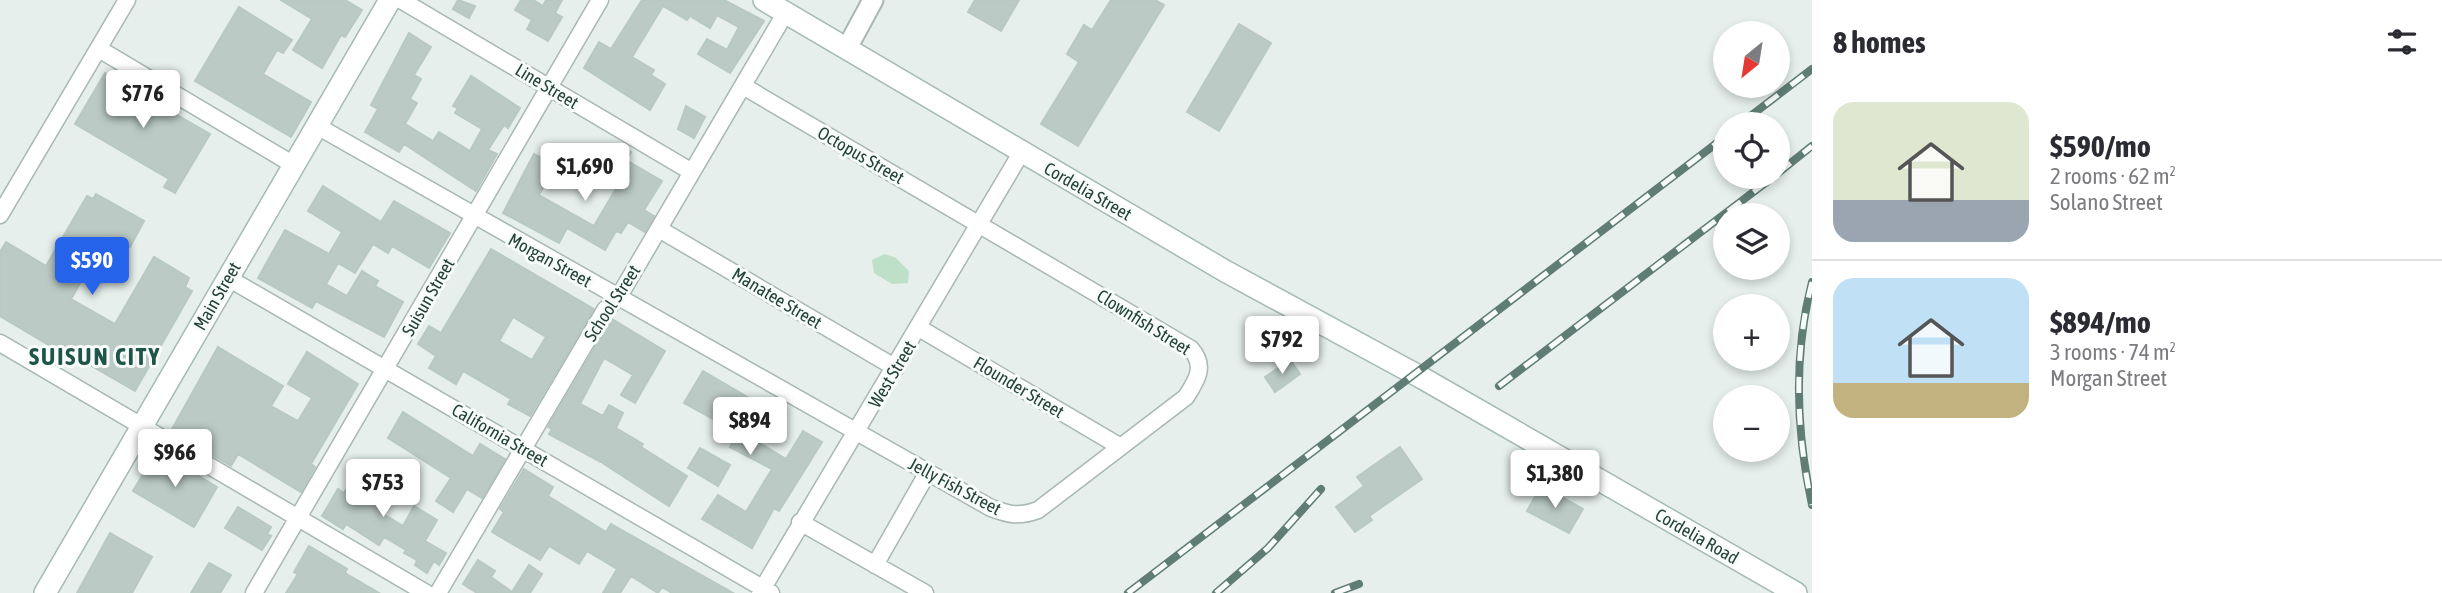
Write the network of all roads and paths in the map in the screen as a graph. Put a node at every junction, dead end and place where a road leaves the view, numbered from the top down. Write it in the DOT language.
graph roads {
  1 [pos="127,0"];
  2 [pos="390,0"];
  3 [pos="401,0"];
  4 [pos="600,0"];
  5 [pos="764,0"];
  6 [pos="873,0"];
  7 [pos="786,12"];
  8 [pos="847,48"];
  9 [pos="99,49"];
  10 [pos="743,86"];
  11 [pos="549,87"];
  12 [pos="317,126"];
  13 [pos="1021,153"];
  14 [pos="294,165"];
  15 [pos="692,172"];
  16 [pos="0,215"];
  17 [pos="473,217"];
  18 [pos="980,224"];
  19 [pos="659,229"];
  20 [pos="228,278"];
  21 [pos="618,298"];
  22 [pos="919,328"];
  23 [pos="0,343"];
  24 [pos="895,368"];
  25 [pos="386,369"];
  26 [pos="1415,374"];
  27 [pos="141,427"];
  28 [pos="857,432"];
  29 [pos="1119,446"];
  30 [pos="524,448"];
  31 [pos="928,472"];
  32 [pos="297,520"];
  33 [pos="800,522"];
  34 [pos="875,565"];
  35 [pos="765,591"];
  36 [pos="45,593"];
  37 [pos="254,593"];
  38 [pos="426,593"];
  39 [pos="438,593"];
  40 [pos="925,593"];
  41 [pos="1796,593"];
  1 -- 9 [label="street"];
  2 -- 12 [label="main road, Main Street"];
  3 -- 11 [label="street, Line Street"];
  4 -- 11 [label="street, Suisun Street"];
  5 -- 7 [label="main road, Cordelia Street"];
  6 -- 8 [label="street"];
  7 -- 8 [label="main road, Cordelia Street"];
  7 -- 10 [label="street, School Street"];
  8 -- 13 [label="main road, Cordelia Street"];
  9 -- 14 [label="street"];
  9 -- 16 [label="street"];
  10 -- 15 [label="street, School Street"];
  10 -- 18 [label="street, Octopus Street"];
  11 -- 15 [label="street, Line Street"];
  11 -- 17 [label="street, Suisun Street"];
  12 -- 14 [label="main road, Main Street"];
  12 -- 17 [label="street, Morgan Street"];
  13 -- 18 [label="street, West Street"];
  13 -- 26 [label="main road, Cordelia Street"];
  14 -- 20 [label="main road, Main Street"];
  15 -- 19 [label="street, School Street"];
  17 -- 21 [label="street, Morgan Street"];
  17 -- 25 [label="street, Suisun Street"];
  18 -- 22 [label="street, West Street"];
  18 -- 29 [label="street, Clownfish Street"];
  19 -- 21 [label="street, School Street"];
  19 -- 24 [label="street, Manatee Street"];
  20 -- 25 [label="street, California Street"];
  20 -- 27 [label="main road, Main Street"];
  21 -- 28 [label="street, Morgan Street"];
  21 -- 30 [label="street, School Street"];
  22 -- 24 [label="street, West Street"];
  22 -- 29 [label="street, Flounder Street"];
  23 -- 27 [label="street"];
  24 -- 28 [label="street, West Street"];
  25 -- 30 [label="street, California Street"];
  25 -- 32 [label="street, Suisun Street"];
  26 -- 41 [label="main road, Cordelia Road"];
  27 -- 32 [label="street"];
  27 -- 36 [label="main road, Main Street"];
  28 -- 31 [label="street, Jelly Fish Street"];
  28 -- 33 [label="street, West Street"];
  29 -- 31 [label="street, Jelly Fish Street"];
  30 -- 35 [label="street, California Street"];
  30 -- 39 [label="street, School Street"];
  31 -- 34 [label="street"];
  32 -- 37 [label="street, Suisun Street"];
  32 -- 38 [label="street"];
  33 -- 34 [label="street"];
  33 -- 35 [label="street, West Street"];
  34 -- 40 [label="street"];
}
